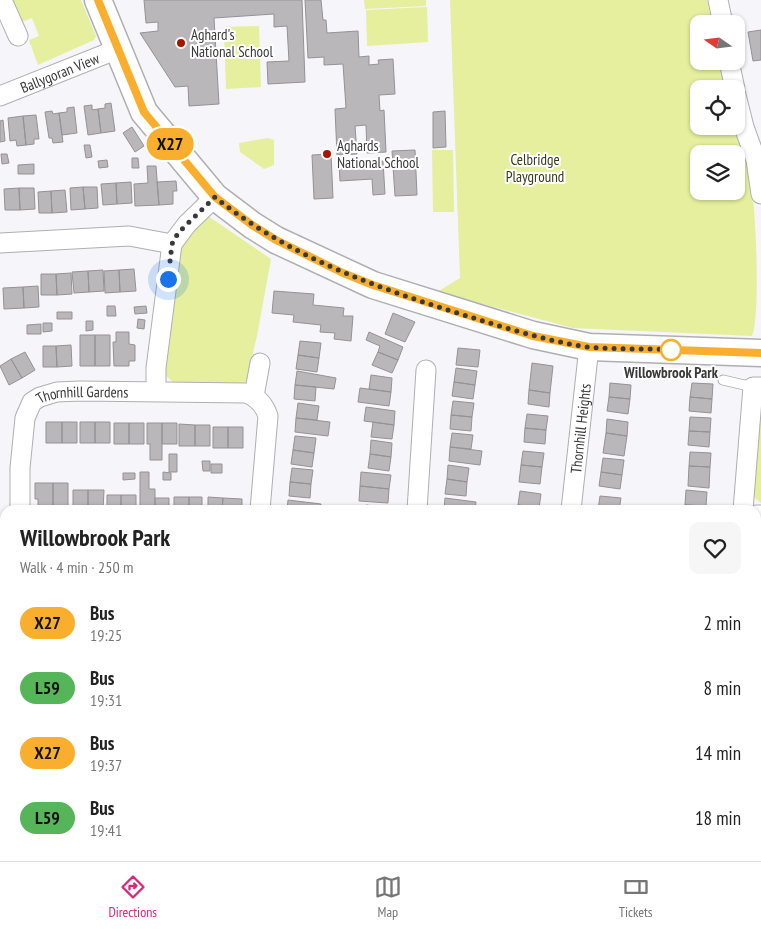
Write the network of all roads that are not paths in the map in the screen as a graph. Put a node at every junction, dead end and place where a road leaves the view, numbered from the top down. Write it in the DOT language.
graph roads {
  1 [pos="2,0"];
  2 [pos="98,0"];
  3 [pos="724,1"];
  4 [pos="723,15"];
  5 [pos="18,36"];
  6 [pos="118,49"];
  7 [pos="0,96"];
  8 [pos="745,129"];
  9 [pos="759,160"];
  10 [pos="761,194"];
  11 [pos="215,197"];
  12 [pos="0,243"];
  13 [pos="172,244"];
  14 [pos="589,347"];
  15 [pos="761,353"];
  16 [pos="260,363"];
  17 [pos="426,370"];
  18 [pos="723,380"];
  19 [pos="757,387"];
  20 [pos="156,391"];
  21 [pos="254,396"];
  22 [pos="20,505"];
  23 [pos="260,505"];
  24 [pos="417,505"];
  25 [pos="572,505"];
  26 [pos="744,505"];
  1 -- 5 [label="street"];
  2 -- 6 [label="street"];
  3 -- 4 [label="street"];
  6 -- 7 [label="street, Ballygoran View"];
  6 -- 11 [label="street"];
  8 -- 9 [label="street"];
  9 -- 10 [label="street"];
  11 -- 13 [label="street"];
  11 -- 14 [label="street"];
  12 -- 13 [label="street"];
  13 -- 20 [label="street"];
  14 -- 15 [label="street"];
  14 -- 25 [label="street, Thornhill Heights"];
  16 -- 21 [label="street"];
  17 -- 24 [label="street"];
  18 -- 19 [label="lane"];
  19 -- 26 [label="street"];
  20 -- 21 [label="street, Thornhill Gardens"];
  20 -- 22 [label="street, Thornhill Gardens"];
  21 -- 23 [label="street"];
}
